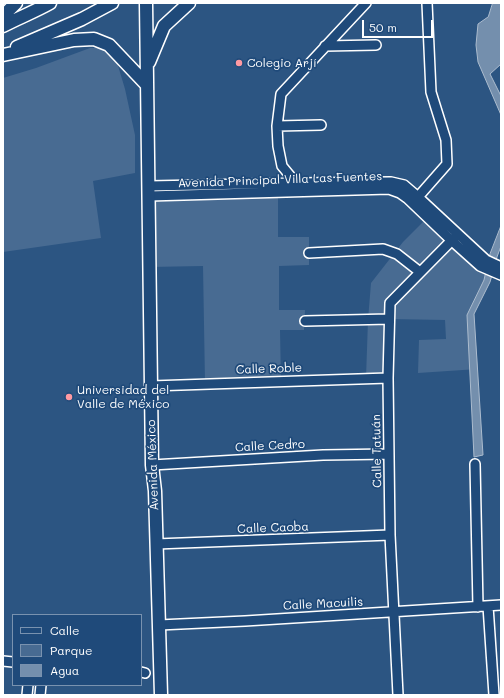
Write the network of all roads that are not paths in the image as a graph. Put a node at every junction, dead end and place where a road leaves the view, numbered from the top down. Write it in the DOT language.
graph roads {
  1 [pos="16,3"];
  2 [pos="34,3"];
  3 [pos="50,3"];
  4 [pos="112,3"];
  5 [pos="146,3"];
  6 [pos="155,3"];
  7 [pos="189,3"];
  8 [pos="366,3"];
  9 [pos="427,3"];
  10 [pos="3,16"];
  11 [pos="16,19"];
  12 [pos="147,19"];
  13 [pos="3,26"];
  14 [pos="3,30"];
  15 [pos="376,45"];
  16 [pos="325,46"];
  17 [pos="3,54"];
  18 [pos="147,67"];
  19 [pos="147,85"];
  20 [pos="321,125"];
  21 [pos="277,126"];
  22 [pos="296,183"];
  23 [pos="149,191"];
  24 [pos="418,197"];
  25 [pos="454,237"];
  26 [pos="309,253"];
  27 [pos="501,267"];
  28 [pos="420,272"];
  29 [pos="501,275"];
  30 [pos="389,319"];
  31 [pos="305,321"];
  32 [pos="388,378"];
  33 [pos="151,386"];
  34 [pos="389,454"];
  35 [pos="475,464"];
  36 [pos="152,465"];
  37 [pos="390,535"];
  38 [pos="156,544"];
  39 [pos="501,605"];
  40 [pos="488,606"];
  41 [pos="478,607"];
  42 [pos="393,612"];
  43 [pos="159,625"];
  44 [pos="161,695"];
  45 [pos="398,695"];
  46 [pos="494,695"];
  1 -- 10 [label="main road"];
  2 -- 11 [label="main road"];
  3 -- 11 [label="main road"];
  4 -- 17 [label="main road"];
  5 -- 12 [label="main road, Avenida México"];
  6 -- 12 [label="main road"];
  7 -- 18 [label="main road"];
  8 -- 16 [label="street"];
  9 -- 24 [label="street"];
  11 -- 13 [label="main road"];
  11 -- 14 [label="main road"];
  12 -- 18 [label="main road, Avenida México"];
  15 -- 16 [label="street"];
  16 -- 21 [label="street"];
  17 -- 19 [label="main road"];
  18 -- 19 [label="main road, Avenida México"];
  19 -- 23 [label="main road, Avenida México"];
  20 -- 21 [label="street"];
  21 -- 22 [label="street"];
  22 -- 23 [label="street, Avenida Principal Villa Las Fuentes"];
  22 -- 24 [label="street, Avenida Principal Villa Las Fuentes"];
  23 -- 25 [label="street, Avenida Principal Villa Las Fuentes"];
  23 -- 33 [label="main road, Avenida México"];
  24 -- 25 [label="street, Avenida Principal Villa Las Fuentes"];
  25 -- 27 [label="street, Avenida Principal Villa Las Fuentes"];
  25 -- 28 [label="street, Calle Tatuán"];
  25 -- 29 [label="street, Avenida Principal Villa Las Fuentes"];
  26 -- 28 [label="street"];
  28 -- 30 [label="street, Calle Tatuán"];
  30 -- 31 [label="street"];
  30 -- 32 [label="street, Calle Tatuán"];
  32 -- 33 [label="street, Calle Roble"];
  32 -- 34 [label="street, Calle Tatuán"];
  33 -- 36 [label="main road, Avenida México"];
  34 -- 36 [label="street, Calle Cedro"];
  34 -- 37 [label="street, Calle Tatuán"];
  35 -- 41 [label="street"];
  36 -- 38 [label="main road, Avenida México"];
  37 -- 38 [label="street, Calle Caoba"];
  37 -- 42 [label="street, Calle Tatuán"];
  38 -- 43 [label="main road, Avenida México"];
  39 -- 40 [label="street, Calle Macuilis"];
  40 -- 41 [label="street, Calle Macuilis"];
  40 -- 46 [label="street"];
  41 -- 42 [label="street, Calle Macuilis"];
  42 -- 43 [label="street, Calle Macuilis"];
  42 -- 45 [label="street, Calle Tatuán"];
  43 -- 44 [label="main road, Avenida México"];
}
